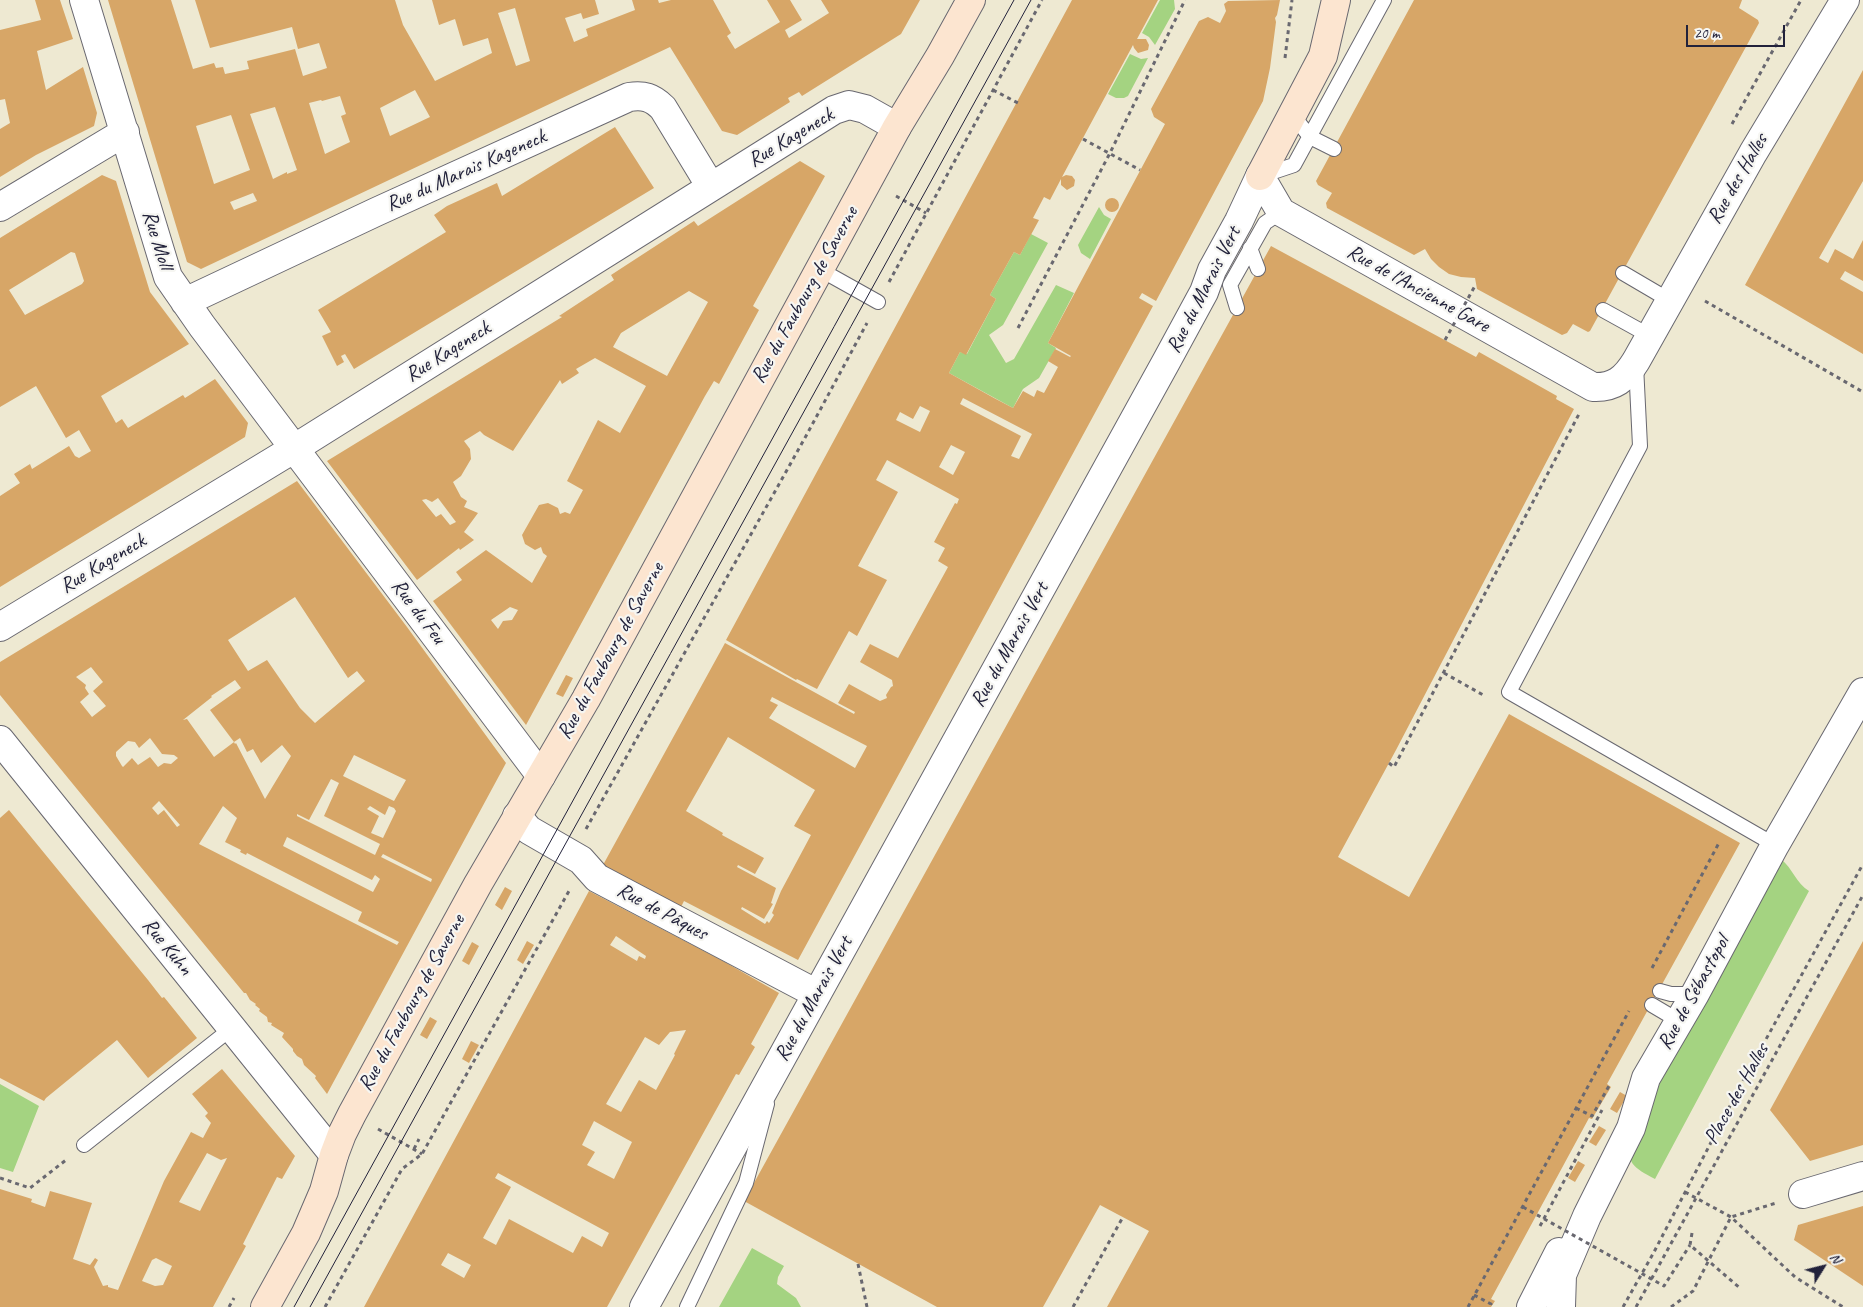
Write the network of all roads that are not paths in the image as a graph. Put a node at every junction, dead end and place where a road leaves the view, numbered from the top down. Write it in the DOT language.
graph roads {
  1 [pos="84,0"];
  2 [pos="971,0"];
  3 [pos="1336,0"];
  4 [pos="1384,0"];
  5 [pos="1845,0"];
  6 [pos="1292,114"];
  7 [pos="897,127"];
  8 [pos="125,132"];
  9 [pos="1310,137"];
  10 [pos="1334,148"];
  11 [pos="1260,176"];
  12 [pos="711,187"];
  13 [pos="0,207"];
  14 [pos="1281,212"];
  15 [pos="1240,221"];
  16 [pos="1250,248"];
  17 [pos="819,269"];
  18 [pos="1258,269"];
  19 [pos="1623,273"];
  20 [pos="1230,285"];
  21 [pos="1204,292"];
  22 [pos="1673,292"];
  23 [pos="185,302"];
  24 [pos="878,302"];
  25 [pos="1238,308"];
  26 [pos="1603,310"];
  27 [pos="1650,336"];
  28 [pos="1636,362"];
  29 [pos="1592,386"];
  30 [pos="295,448"];
  31 [pos="0,627"];
  32 [pos="1863,692"];
  33 [pos="0,740"];
  34 [pos="541,776"];
  35 [pos="517,816"];
  36 [pos="1775,844"];
  37 [pos="1660,991"];
  38 [pos="817,994"];
  39 [pos="1695,994"];
  40 [pos="1652,1005"];
  41 [pos="1679,1021"];
  42 [pos="232,1028"];
  43 [pos="777,1065"];
  44 [pos="1646,1078"];
  45 [pos="84,1145"];
  46 [pos="334,1155"];
  47 [pos="1863,1176"];
  48 [pos="1803,1194"];
  49 [pos="265,1307"];
  50 [pos="644,1307"];
  51 [pos="687,1307"];
  52 [pos="1531,1307"];
  53 [pos="1561,1307"];
  1 -- 8 [label="street, Rue Moll"];
  2 -- 7 [label="street, Rue du Faubourg de Saverne"];
  3 -- 6 [label="street"];
  4 -- 9 [label="lane"];
  5 -- 22 [label="street, Rue des Halles"];
  6 -- 9 [label="lane"];
  6 -- 11 [label="street"];
  7 -- 12 [label="street, Rue Kageneck"];
  7 -- 17 [label="street, Rue du Faubourg de Saverne"];
  8 -- 13 [label="street"];
  8 -- 23 [label="street, Rue Moll"];
  9 -- 10 [label="lane"];
  9 -- 11 [label="lane"];
  11 -- 14 [label="street"];
  11 -- 15 [label="street, Rue du Marais Vert"];
  12 -- 23 [label="street, Rue du Marais Kageneck"];
  12 -- 30 [label="street, Rue Kageneck"];
  14 -- 15 [label="street"];
  14 -- 16 [label="lane"];
  14 -- 29 [label="street, Rue de l'Ancienne Gare"];
  15 -- 21 [label="street, Rue du Marais Vert"];
  16 -- 18 [label="lane"];
  16 -- 20 [label="lane"];
  17 -- 24 [label="lane"];
  17 -- 34 [label="street, Rue du Faubourg de Saverne"];
  19 -- 22 [label="lane"];
  20 -- 21 [label="lane"];
  20 -- 25 [label="lane"];
  21 -- 38 [label="street, Rue du Marais Vert"];
  22 -- 27 [label="street, Rue des Halles"];
  23 -- 30 [label="street, Rue Moll"];
  26 -- 27 [label="lane"];
  27 -- 28 [label="street, Rue des Halles"];
  28 -- 29 [label="street, Rue des Halles"];
  28 -- 36 [label="lane"];
  30 -- 31 [label="street, Rue Kageneck"];
  30 -- 34 [label="street, Rue du Feu"];
  32 -- 36 [label="street, Rue de Sébastopol"];
  33 -- 42 [label="street, Rue Kuhn"];
  34 -- 35 [label="street, Rue du Faubourg de Saverne"];
  35 -- 38 [label="street, Rue de Pâques"];
  35 -- 46 [label="street, Rue du Faubourg de Saverne"];
  36 -- 39 [label="street, Rue de Sébastopol"];
  37 -- 39 [label="lane"];
  38 -- 43 [label="street, Rue du Marais Vert"];
  39 -- 41 [label="street, Rue de Sébastopol"];
  40 -- 41 [label="lane"];
  41 -- 44 [label="street, Rue de Sébastopol"];
  42 -- 45 [label="lane"];
  42 -- 46 [label="street, Rue Kuhn"];
  43 -- 50 [label="street, Rue du Marais Vert"];
  43 -- 51 [label="lane"];
  44 -- 52 [label="street"];
  44 -- 53 [label="street, Rue de Sébastopol"];
  46 -- 49 [label="street, Rue du Faubourg de Saverne"];
  47 -- 48 [label="street"];
}
